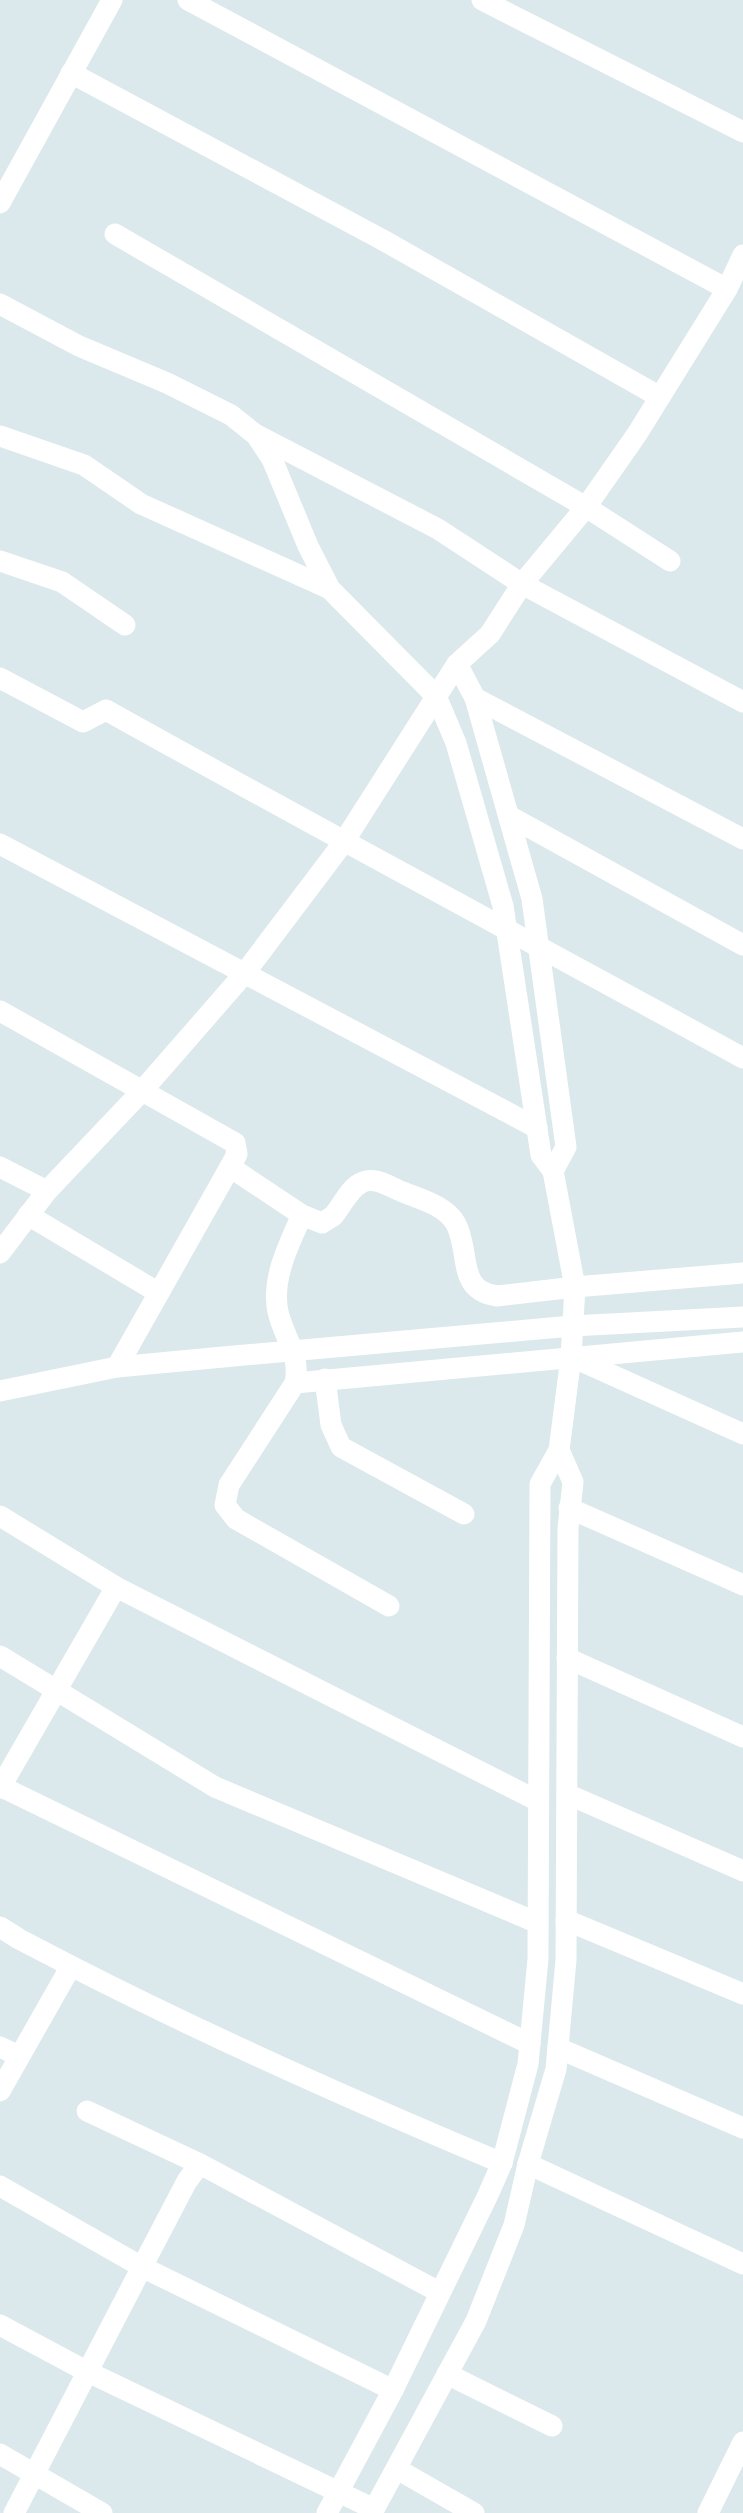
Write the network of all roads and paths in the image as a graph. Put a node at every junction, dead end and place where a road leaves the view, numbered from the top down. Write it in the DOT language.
graph roads {
  1 [pos="112,0"];
  2 [pos="188,0"];
  3 [pos="482,0"];
  4 [pos="71,73"];
  5 [pos="743,132"];
  6 [pos="0,203"];
  7 [pos="116,234"];
  8 [pos="743,255"];
  9 [pos="727,289"];
  10 [pos="0,304"];
  11 [pos="660,397"];
  12 [pos="256,435"];
  13 [pos="0,436"];
  14 [pos="586,507"];
  15 [pos="0,561"];
  16 [pos="670,562"];
  17 [pos="522,584"];
  18 [pos="330,589"];
  19 [pos="125,625"];
  20 [pos="457,664"];
  21 [pos="0,678"];
  22 [pos="436,696"];
  23 [pos="475,698"];
  24 [pos="743,702"];
  25 [pos="508,816"];
  26 [pos="743,839"];
  27 [pos="344,843"];
  28 [pos="0,844"];
  29 [pos="506,928"];
  30 [pos="743,944"];
  31 [pos="538,946"];
  32 [pos="244,974"];
  33 [pos="0,1011"];
  34 [pos="743,1058"];
  35 [pos="142,1091"];
  36 [pos="537,1128"];
  37 [pos="0,1167"];
  38 [pos="230,1167"];
  39 [pos="553,1172"];
  40 [pos="47,1192"];
  41 [pos="28,1215"];
  42 [pos="302,1215"];
  43 [pos="0,1253"];
  44 [pos="743,1273"];
  45 [pos="575,1287"];
  46 [pos="159,1293"];
  47 [pos="743,1317"];
  48 [pos="572,1326"];
  49 [pos="743,1342"];
  50 [pos="294,1351"];
  51 [pos="571,1357"];
  52 [pos="117,1368"];
  53 [pos="326,1379"];
  54 [pos="295,1383"];
  55 [pos="0,1391"];
  56 [pos="743,1434"];
  57 [pos="559,1450"];
  58 [pos="569,1508"];
  59 [pos="464,1514"];
  60 [pos="0,1516"];
  61 [pos="743,1585"];
  62 [pos="116,1587"];
  63 [pos="389,1606"];
  64 [pos="0,1656"];
  65 [pos="567,1658"];
  66 [pos="55,1690"];
  67 [pos="743,1737"];
  68 [pos="0,1787"];
  69 [pos="567,1794"];
  70 [pos="538,1801"];
  71 [pos="743,1871"];
  72 [pos="566,1920"];
  73 [pos="538,1924"];
  74 [pos="0,1927"];
  75 [pos="71,1966"];
  76 [pos="743,1994"];
  77 [pos="530,2044"];
  78 [pos="0,2047"];
  79 [pos="558,2048"];
  80 [pos="19,2056"];
  81 [pos="0,2091"];
  82 [pos="87,2111"];
  83 [pos="743,2128"];
  84 [pos="502,2163"];
  85 [pos="200,2164"];
  86 [pos="528,2164"];
  87 [pos="0,2186"];
  88 [pos="743,2264"];
  89 [pos="142,2267"];
  90 [pos="439,2292"];
  91 [pos="0,2325"];
  92 [pos="86,2371"];
  93 [pos="448,2374"];
  94 [pos="393,2390"];
  95 [pos="552,2426"];
  96 [pos="743,2442"];
  97 [pos="0,2454"];
  98 [pos="397,2469"];
  99 [pos="35,2475"];
  100 [pos="339,2491"];
  101 [pos="373,2511"];
  102 [pos="14,2513"];
  103 [pos="102,2513"];
  104 [pos="327,2513"];
  105 [pos="474,2513"];
  106 [pos="708,2513"];
  1 -- 4 [label="street"];
  2 -- 9 [label="street"];
  3 -- 5 [label="street"];
  4 -- 6 [label="street"];
  4 -- 11 [label="street"];
  7 -- 14 [label="street"];
  8 -- 9 [label="street"];
  9 -- 11 [label="street"];
  10 -- 12 [label="street"];
  11 -- 14 [label="street"];
  12 -- 17 [label="street"];
  12 -- 18 [label="street"];
  13 -- 18 [label="street"];
  14 -- 16 [label="street"];
  14 -- 17 [label="street"];
  15 -- 19 [label="street"];
  17 -- 20 [label="street"];
  17 -- 24 [label="street"];
  18 -- 22 [label="street"];
  20 -- 22 [label="street"];
  20 -- 23 [label="street"];
  21 -- 27 [label="street"];
  22 -- 27 [label="street"];
  22 -- 29 [label="street"];
  23 -- 25 [label="street"];
  23 -- 26 [label="street"];
  25 -- 30 [label="street"];
  25 -- 31 [label="street"];
  27 -- 29 [label="street"];
  27 -- 32 [label="street"];
  28 -- 32 [label="street"];
  29 -- 31 [label="street"];
  29 -- 36 [label="street"];
  31 -- 34 [label="street"];
  31 -- 39 [label="street"];
  32 -- 35 [label="street"];
  32 -- 36 [label="street"];
  33 -- 35 [label="street"];
  35 -- 38 [label="street"];
  35 -- 40 [label="street"];
  36 -- 39 [label="street"];
  37 -- 40 [label="street"];
  38 -- 42 [label="street"];
  38 -- 46 [label="street"];
  39 -- 45 [label="street"];
  40 -- 41 [label="street"];
  41 -- 43 [label="street"];
  41 -- 46 [label="street"];
  42 -- 45 [label="street"];
  42 -- 50 [label="street"];
  44 -- 45 [label="street"];
  45 -- 48 [label="street"];
  46 -- 52 [label="street"];
  47 -- 48 [label="street"];
  48 -- 50 [label="street"];
  48 -- 51 [label="street"];
  49 -- 51 [label="street"];
  50 -- 52 [label="street"];
  50 -- 54 [label="street"];
  51 -- 53 [label="street"];
  51 -- 56 [label="street"];
  51 -- 57 [label="street"];
  52 -- 55 [label="street"];
  53 -- 54 [label="street"];
  53 -- 59 [label="street"];
  54 -- 63 [label="street"];
  57 -- 58 [label="street"];
  57 -- 70 [label="street"];
  58 -- 61 [label="street"];
  58 -- 65 [label="street"];
  60 -- 62 [label="street"];
  62 -- 66 [label="street"];
  62 -- 70 [label="street"];
  64 -- 66 [label="street"];
  65 -- 67 [label="street"];
  65 -- 69 [label="street"];
  66 -- 68 [label="street"];
  66 -- 73 [label="street"];
  68 -- 77 [label="street"];
  69 -- 71 [label="street"];
  69 -- 72 [label="street"];
  70 -- 73 [label="street"];
  72 -- 76 [label="street"];
  72 -- 79 [label="street"];
  73 -- 77 [label="street"];
  74 -- 75 [label="street"];
  75 -- 80 [label="street"];
  75 -- 84 [label="street"];
  77 -- 84 [label="street"];
  78 -- 80 [label="street"];
  79 -- 83 [label="street"];
  79 -- 86 [label="street"];
  80 -- 81 [label="street"];
  82 -- 85 [label="street"];
  84 -- 90 [label="street"];
  85 -- 89 [label="street"];
  85 -- 90 [label="street"];
  86 -- 88 [label="street"];
  86 -- 93 [label="street"];
  87 -- 89 [label="street"];
  89 -- 92 [label="street"];
  89 -- 94 [label="street"];
  90 -- 94 [label="street"];
  91 -- 92 [label="street"];
  92 -- 99 [label="street"];
  92 -- 100 [label="street"];
  93 -- 95 [label="street"];
  93 -- 98 [label="street"];
  94 -- 100 [label="street"];
  96 -- 106 [label="street"];
  97 -- 99 [label="street"];
  98 -- 101 [label="street"];
  98 -- 105 [label="street"];
  99 -- 102 [label="street"];
  99 -- 103 [label="street"];
  100 -- 101 [label="street"];
  100 -- 104 [label="street"];
}
